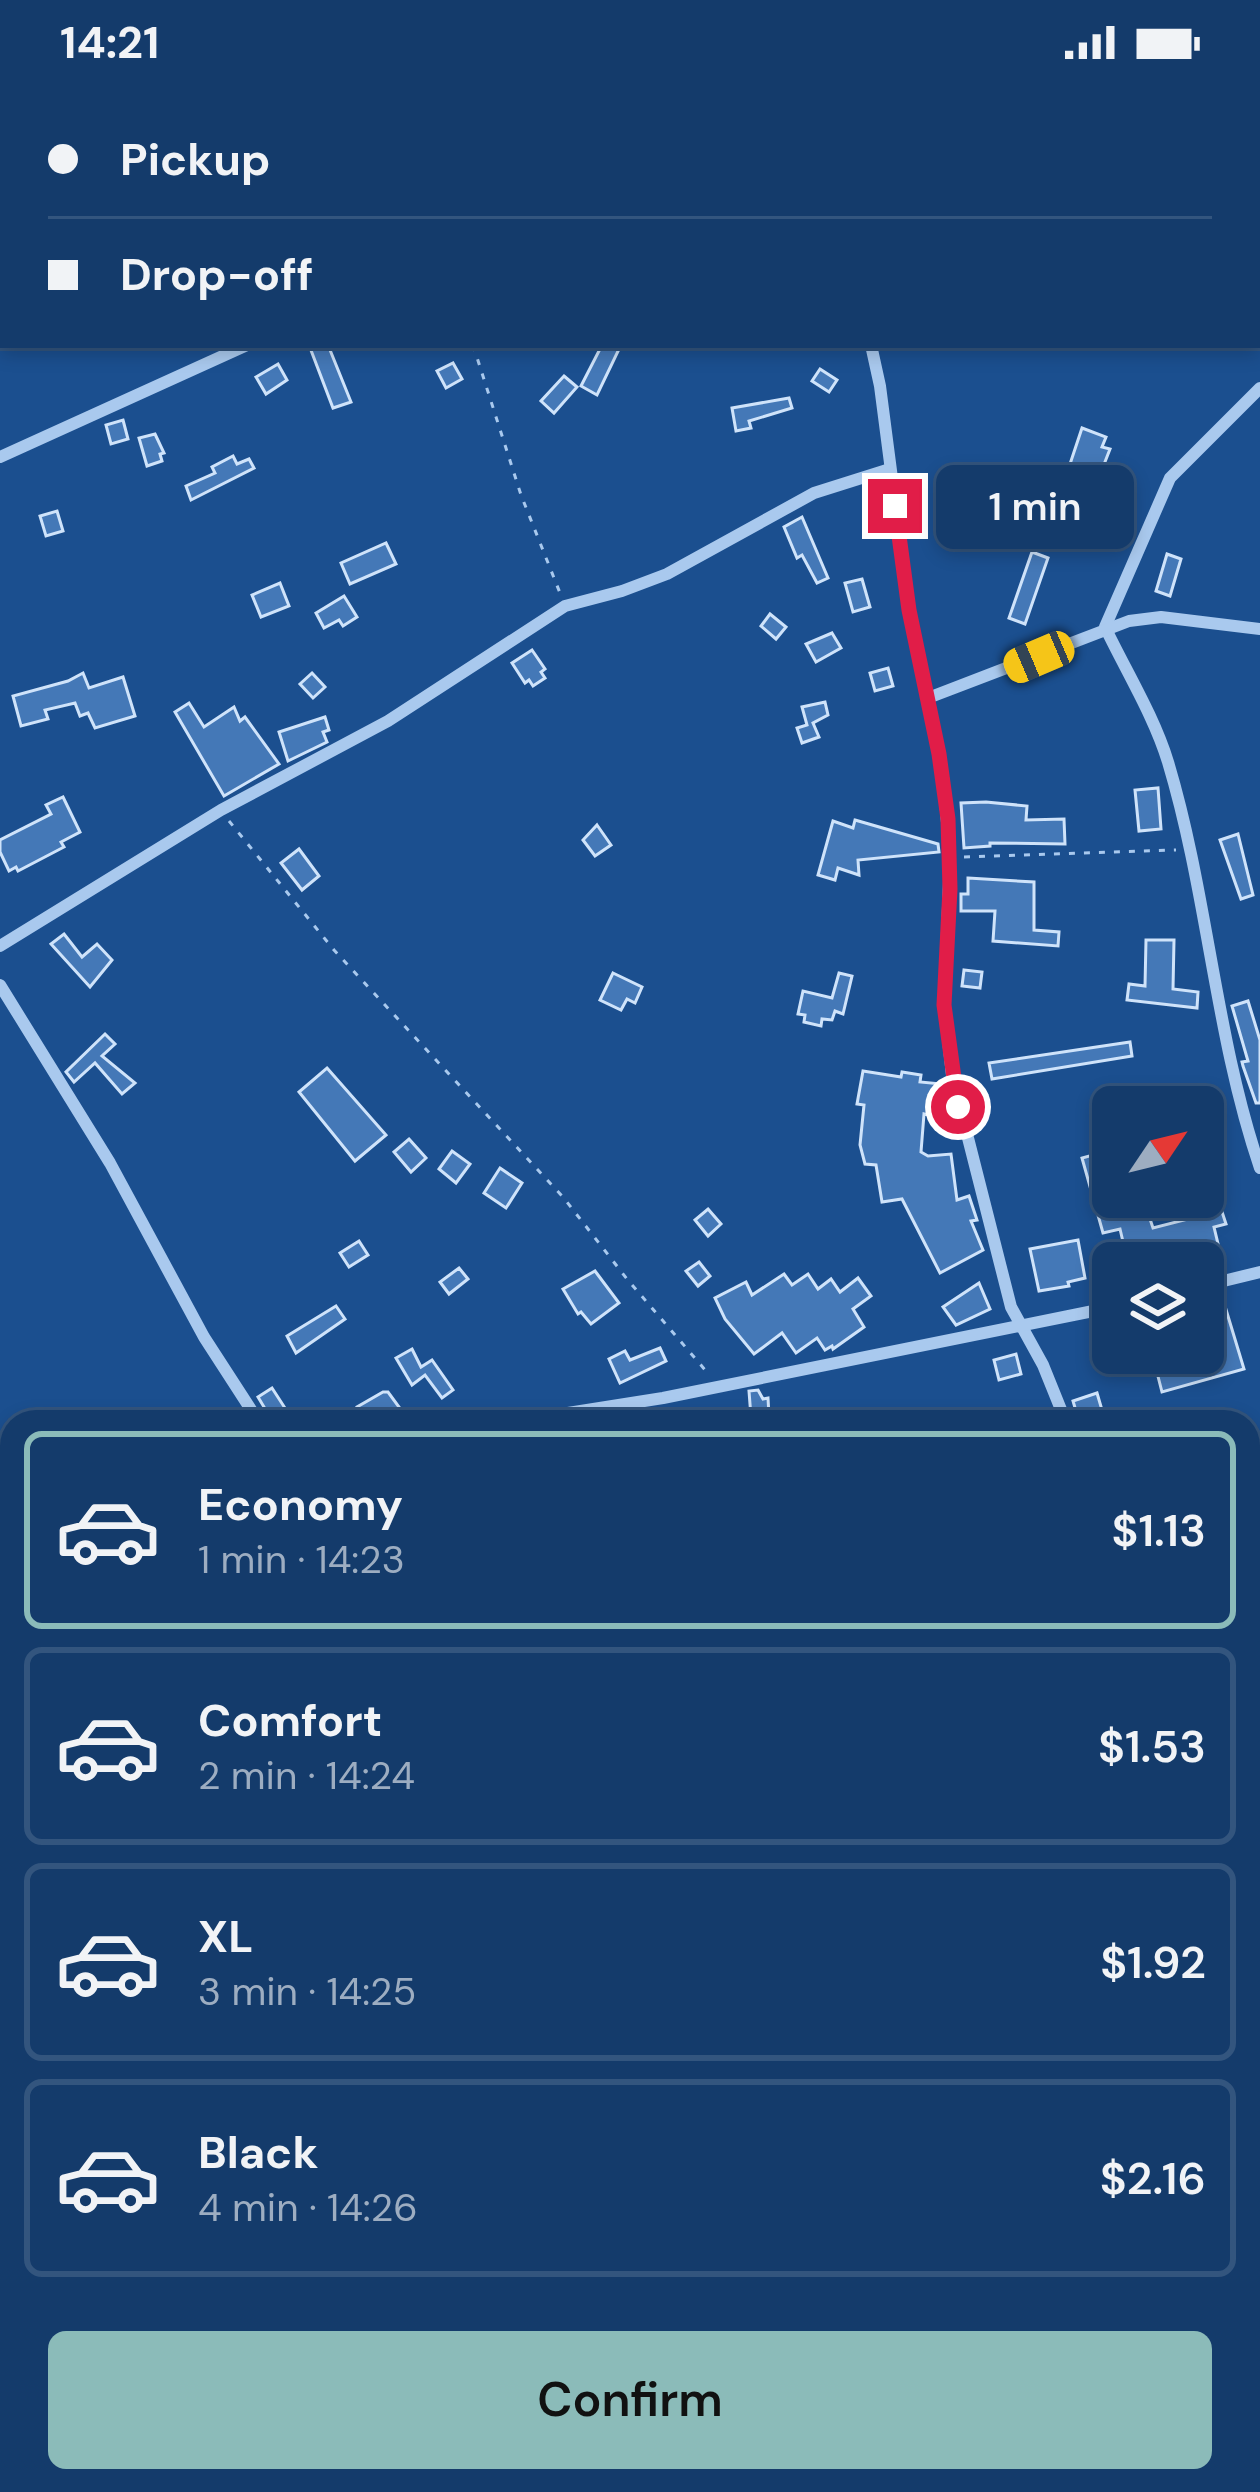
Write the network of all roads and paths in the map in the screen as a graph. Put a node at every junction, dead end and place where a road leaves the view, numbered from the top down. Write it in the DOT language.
graph roads {
  1 [pos="240,348"];
  2 [pos="474,348"];
  3 [pos="871,348"];
  4 [pos="1260,388"];
  5 [pos="0,457"];
  6 [pos="890,469"];
  7 [pos="565,606"];
  8 [pos="1106,627"];
  9 [pos="1260,629"];
  10 [pos="928,698"];
  11 [pos="221,810"];
  12 [pos="1190,850"];
  13 [pos="950,857"];
  14 [pos="0,946"];
  15 [pos="0,985"];
  16 [pos="1260,1168"];
  17 [pos="1260,1272"];
  18 [pos="1224,1281"];
  19 [pos="1092,1312"];
  20 [pos="1022,1328"];
  21 [pos="719,1386"];
  22 [pos="251,1410"];
  23 [pos="580,1410"];
  24 [pos="1060,1410"];
  1 -- 5 [label="street"];
  2 -- 7 [label="path"];
  3 -- 6 [label="street"];
  4 -- 8 [label="street"];
  6 -- 7 [label="street"];
  6 -- 10 [label="street"];
  7 -- 11 [label="street"];
  8 -- 9 [label="street"];
  8 -- 10 [label="street"];
  8 -- 12 [label="street"];
  10 -- 13 [label="street"];
  11 -- 14 [label="street"];
  11 -- 21 [label="path"];
  12 -- 13 [label="path"];
  12 -- 16 [label="street"];
  13 -- 20 [label="street"];
  15 -- 22 [label="street"];
  17 -- 18 [label="street"];
  19 -- 20 [label="street"];
  20 -- 21 [label="street"];
  20 -- 24 [label="street"];
  21 -- 23 [label="street"];
}
